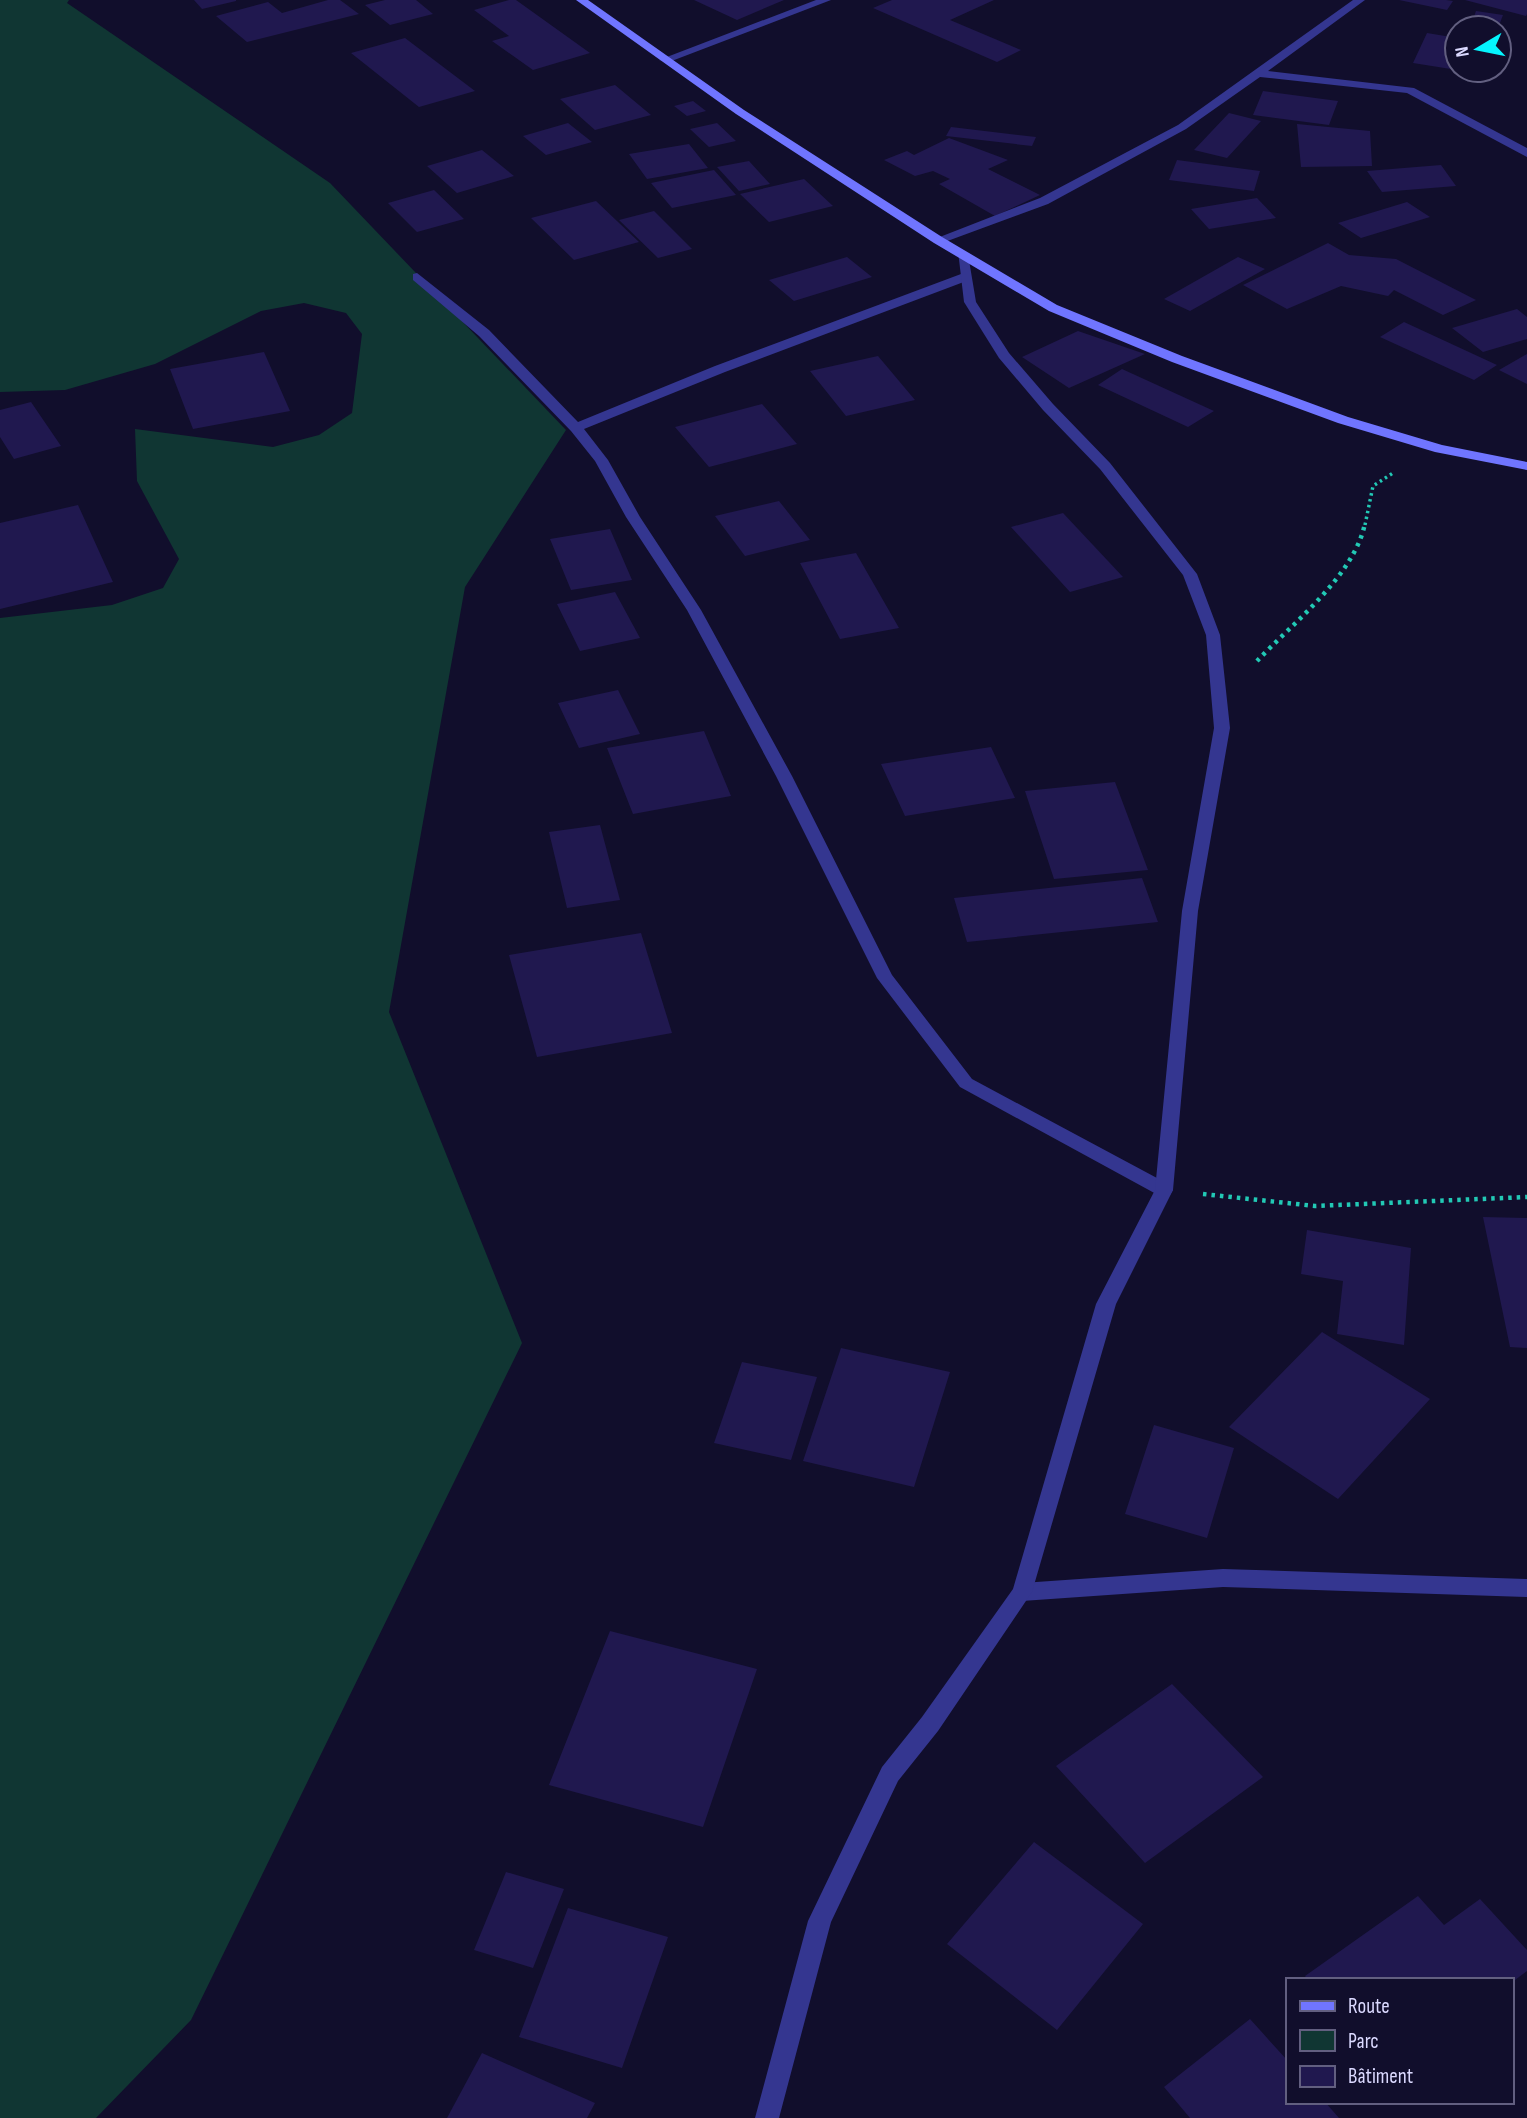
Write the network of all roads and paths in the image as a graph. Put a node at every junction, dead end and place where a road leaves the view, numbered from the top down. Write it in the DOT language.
graph roads {
  1 [pos="581,0"];
  2 [pos="826,0"];
  3 [pos="1360,0"];
  4 [pos="666,60"];
  5 [pos="1256,73"];
  6 [pos="1527,153"];
  7 [pos="938,240"];
  8 [pos="962,254"];
  9 [pos="965,277"];
  10 [pos="417,278"];
  11 [pos="576,428"];
  12 [pos="1440,449"];
  13 [pos="1527,466"];
  14 [pos="1221,697"];
  15 [pos="1164,1189"];
  16 [pos="1527,1196"];
  17 [pos="1527,1588"];
  18 [pos="1022,1592"];
  19 [pos="772,2116"];
  1 -- 4 [label="main road"];
  2 -- 4 [label="street"];
  3 -- 5 [label="street"];
  4 -- 7 [label="main road"];
  5 -- 6 [label="street"];
  5 -- 7 [label="street"];
  7 -- 8 [label="main road"];
  8 -- 9 [label="street"];
  8 -- 12 [label="main road"];
  9 -- 11 [label="street"];
  9 -- 14 [label="street"];
  10 -- 11 [label="street"];
  11 -- 15 [label="street"];
  12 -- 13 [label="main road"];
  12 -- 14 [label="path"];
  14 -- 15 [label="street"];
  15 -- 16 [label="path"];
  15 -- 18 [label="street"];
  17 -- 18 [label="street"];
  18 -- 19 [label="street"];
}
